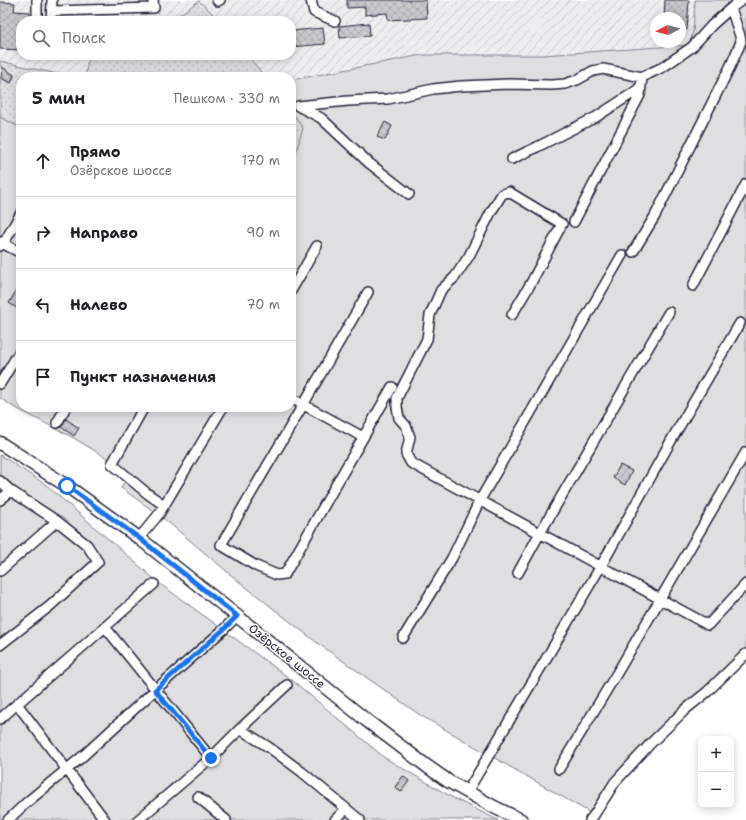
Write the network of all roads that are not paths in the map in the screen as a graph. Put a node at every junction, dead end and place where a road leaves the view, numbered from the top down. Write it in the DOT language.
graph roads {
  1 [pos="37,0"];
  2 [pos="52,0"];
  3 [pos="153,0"];
  4 [pos="311,0"];
  5 [pos="742,0"];
  6 [pos="731,8"];
  7 [pos="52,11"];
  8 [pos="37,16"];
  9 [pos="52,16"];
  10 [pos="335,21"];
  11 [pos="642,82"];
  12 [pos="512,159"];
  13 [pos="746,184"];
  14 [pos="409,194"];
  15 [pos="16,222"];
  16 [pos="574,222"];
  17 [pos="1,244"];
  18 [pos="317,246"];
  19 [pos="16,251"];
  20 [pos="633,252"];
  21 [pos="622,255"];
  22 [pos="296,282"];
  23 [pos="693,286"];
  24 [pos="368,292"];
  25 [pos="669,312"];
  26 [pos="512,315"];
  27 [pos="740,323"];
  28 [pos="16,357"];
  29 [pos="0,384"];
  30 [pos="392,386"];
  31 [pos="296,401"];
  32 [pos="303,405"];
  33 [pos="63,412"];
  34 [pos="141,412"];
  35 [pos="220,412"];
  36 [pos="57,423"];
  37 [pos="363,437"];
  38 [pos="0,443"];
  39 [pos="746,452"];
  40 [pos="0,481"];
  41 [pos="11,491"];
  42 [pos="0,500"];
  43 [pos="480,500"];
  44 [pos="164,505"];
  45 [pos="57,521"];
  46 [pos="540,533"];
  47 [pos="139,538"];
  48 [pos="601,566"];
  49 [pos="0,571"];
  50 [pos="518,573"];
  51 [pos="154,584"];
  52 [pos="746,584"];
  53 [pos="660,599"];
  54 [pos="237,616"];
  55 [pos="105,627"];
  56 [pos="403,638"];
  57 [pos="0,645"];
  58 [pos="746,654"];
  59 [pos="287,685"];
  60 [pos="155,690"];
  61 [pos="17,704"];
  62 [pos="0,719"];
  63 [pos="240,729"];
  64 [pos="211,758"];
  65 [pos="67,769"];
  66 [pos="559,769"];
  67 [pos="467,792"];
  68 [pos="198,797"];
  69 [pos="346,808"];
  70 [pos="8,820"];
  71 [pos="105,820"];
  72 [pos="138,820"];
  73 [pos="226,820"];
  74 [pos="336,820"];
  75 [pos="360,820"];
  76 [pos="521,820"];
  77 [pos="590,820"];
  1 -- 8 [label="street"];
  2 -- 7 [label="street"];
  3 -- 7 [label="street"];
  4 -- 10 [label="street"];
  5 -- 6 [label="street"];
  6 -- 11 [label="street"];
  6 -- 20 [label="street"];
  7 -- 9 [label="street"];
  11 -- 12 [label="street"];
  11 -- 14 [label="street"];
  11 -- 16 [label="street"];
  13 -- 23 [label="street"];
  15 -- 17 [label="street"];
  17 -- 19 [label="street"];
  18 -- 22 [label="street"];
  21 -- 43 [label="street"];
  24 -- 32 [label="street"];
  25 -- 46 [label="street"];
  26 -- 43 [label="street"];
  27 -- 48 [label="street"];
  28 -- 29 [label="street"];
  30 -- 37 [label="street"];
  31 -- 32 [label="street"];
  32 -- 37 [label="street"];
  32 -- 37 [label="street"];
  33 -- 36 [label="street"];
  34 -- 44 [label="street"];
  35 -- 44 [label="street"];
  38 -- 47 [label="main road, Озёрское шоссе"];
  39 -- 53 [label="street"];
  40 -- 41 [label="street"];
  41 -- 42 [label="street"];
  41 -- 45 [label="street"];
  43 -- 46 [label="street"];
  43 -- 56 [label="street"];
  44 -- 47 [label="street"];
  45 -- 49 [label="street"];
  45 -- 57 [label="street"];
  46 -- 48 [label="street"];
  46 -- 50 [label="street"];
  47 -- 54 [label="main road, Озёрское шоссе"];
  48 -- 53 [label="street"];
  48 -- 67 [label="street"];
  51 -- 55 [label="street"];
  52 -- 53 [label="street"];
  53 -- 66 [label="street"];
  54 -- 60 [label="street"];
  54 -- 67 [label="main road, Озёрское шоссе"];
  55 -- 60 [label="street"];
  55 -- 61 [label="street"];
  58 -- 77 [label="street"];
  59 -- 63 [label="street"];
  60 -- 64 [label="street"];
  60 -- 65 [label="street"];
  61 -- 62 [label="street"];
  61 -- 65 [label="street"];
  63 -- 64 [label="street"];
  63 -- 69 [label="street"];
  64 -- 72 [label="street"];
  65 -- 70 [label="street"];
  65 -- 71 [label="street"];
  67 -- 76 [label="main road, Озёрское шоссе"];
  68 -- 73 [label="street"];
  69 -- 74 [label="street"];
  69 -- 75 [label="street"];
}
